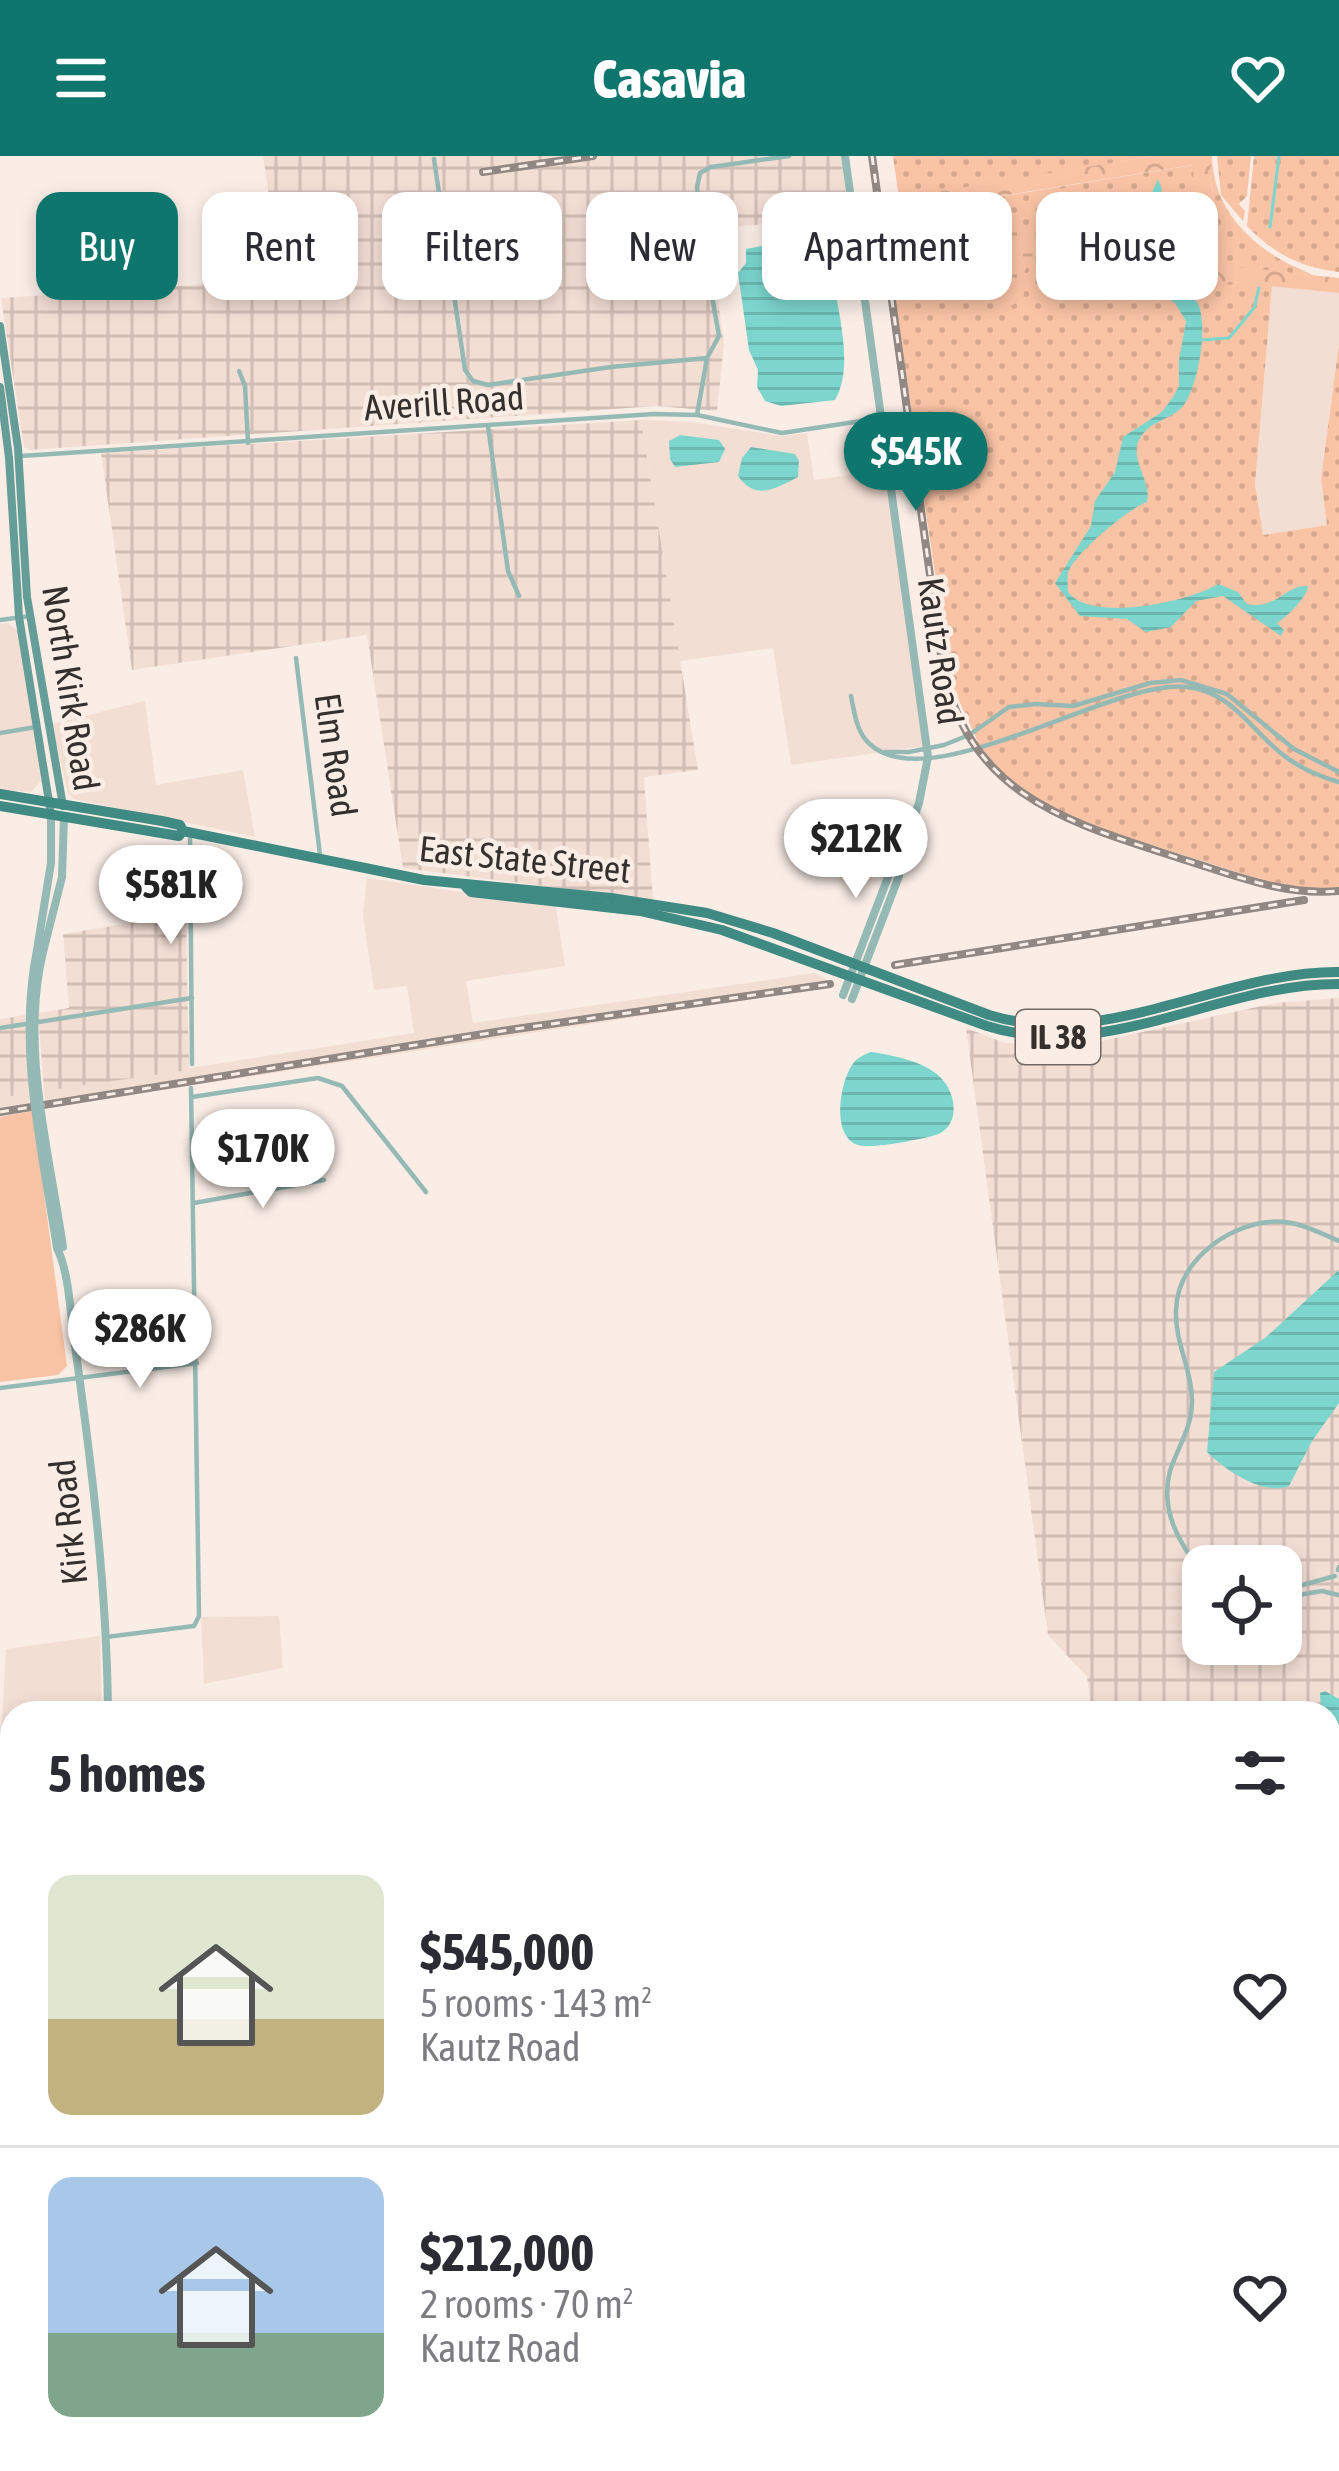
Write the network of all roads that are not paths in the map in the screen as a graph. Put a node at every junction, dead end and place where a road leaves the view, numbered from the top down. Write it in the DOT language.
graph roads {
  1 [pos="789,156"];
  2 [pos="845,156"];
  3 [pos="434,159"];
  4 [pos="0,326"];
  5 [pos="707,358"];
  6 [pos="239,371"];
  7 [pos="0,387"];
  8 [pos="697,415"];
  9 [pos="880,418"];
  10 [pos="488,426"];
  11 [pos="248,443"];
  12 [pos="9,458"];
  13 [pos="519,596"];
  14 [pos="24,616"];
  15 [pos="0,620"];
  16 [pos="296,658"];
  17 [pos="851,696"];
  18 [pos="38,727"];
  19 [pos="975,730"];
  20 [pos="0,733"];
  21 [pos="983,745"];
  22 [pos="928,753"];
  23 [pos="1339,772"];
  24 [pos="1339,782"];
  25 [pos="0,794"];
  26 [pos="0,806"];
  27 [pos="57,809"];
  28 [pos="186,831"];
  29 [pos="319,859"];
  30 [pos="857,971"];
  31 [pos="1339,972"];
  32 [pos="1339,984"];
  33 [pos="848,997"];
  34 [pos="191,998"];
  35 [pos="0,1028"];
  36 [pos="193,1064"];
  37 [pos="191,1088"];
  38 [pos="191,1096"];
  39 [pos="324,1180"];
  40 [pos="426,1192"];
  41 [pos="194,1203"];
  42 [pos="1339,1241"];
  43 [pos="60,1250"];
  44 [pos="197,1364"];
  45 [pos="79,1378"];
  46 [pos="0,1388"];
  47 [pos="1182,1546"];
  48 [pos="1338,1570"];
  49 [pos="1302,1586"];
  50 [pos="1302,1593"];
  51 [pos="1338,1595"];
  52 [pos="106,1637"];
  53 [pos="108,1701"];
  1 -- 5 [label="street"];
  2 -- 9 [label="street, Kautz Road"];
  3 -- 5 [label="street"];
  4 -- 12 [label="main road, North Kirk Road"];
  5 -- 8 [label="street"];
  6 -- 11 [label="street"];
  7 -- 12 [label="main road, North Kirk Road"];
  8 -- 9 [label="street, Averill Road"];
  8 -- 10 [label="street, Averill Road"];
  9 -- 22 [label="street, Kautz Road"];
  10 -- 11 [label="street, Averill Road"];
  10 -- 13 [label="street"];
  11 -- 12 [label="street, Averill Road"];
  12 -- 14 [label="main road, North Kirk Road"];
  14 -- 15 [label="street"];
  14 -- 18 [label="main road, North Kirk Road"];
  14 -- 27 [label="main road, North Kirk Road"];
  16 -- 29 [label="street, Elm Road"];
  17 -- 22 [label="street"];
  18 -- 20 [label="street"];
  18 -- 27 [label="main road, North Kirk Road"];
  19 -- 21 [label="street"];
  19 -- 22 [label="street"];
  19 -- 23 [label="street"];
  21 -- 22 [label="street"];
  21 -- 24 [label="street"];
  22 -- 30 [label="street, Kautz Road"];
  25 -- 27 [label="main road, East State Street / IL 38"];
  26 -- 27 [label="main road, East State Street / IL 38"];
  27 -- 28 [label="main road, East State Street / IL 38"];
  27 -- 43 [label="street, North Kirk Road, bridge"];
  28 -- 29 [label="main road, East State Street / IL 38"];
  28 -- 34 [label="street"];
  29 -- 30 [label="main road, East State Street / IL 38"];
  30 -- 31 [label="main road, IL 38"];
  30 -- 32 [label="main road, IL 38"];
  30 -- 33 [label="street, Kautz Road"];
  34 -- 35 [label="street"];
  34 -- 36 [label="street"];
  37 -- 38 [label="street"];
  38 -- 40 [label="street"];
  38 -- 41 [label="street"];
  39 -- 41 [label="street"];
  41 -- 44 [label="street"];
  42 -- 47 [label="street"];
  43 -- 45 [label="street, Kirk Road"];
  44 -- 45 [label="street"];
  44 -- 52 [label="street"];
  45 -- 46 [label="street"];
  45 -- 52 [label="street, Kirk Road"];
  48 -- 49 [label="street"];
  48 -- 51 [label="street"];
  50 -- 51 [label="street"];
  52 -- 53 [label="street, Kirk Road"];
}
